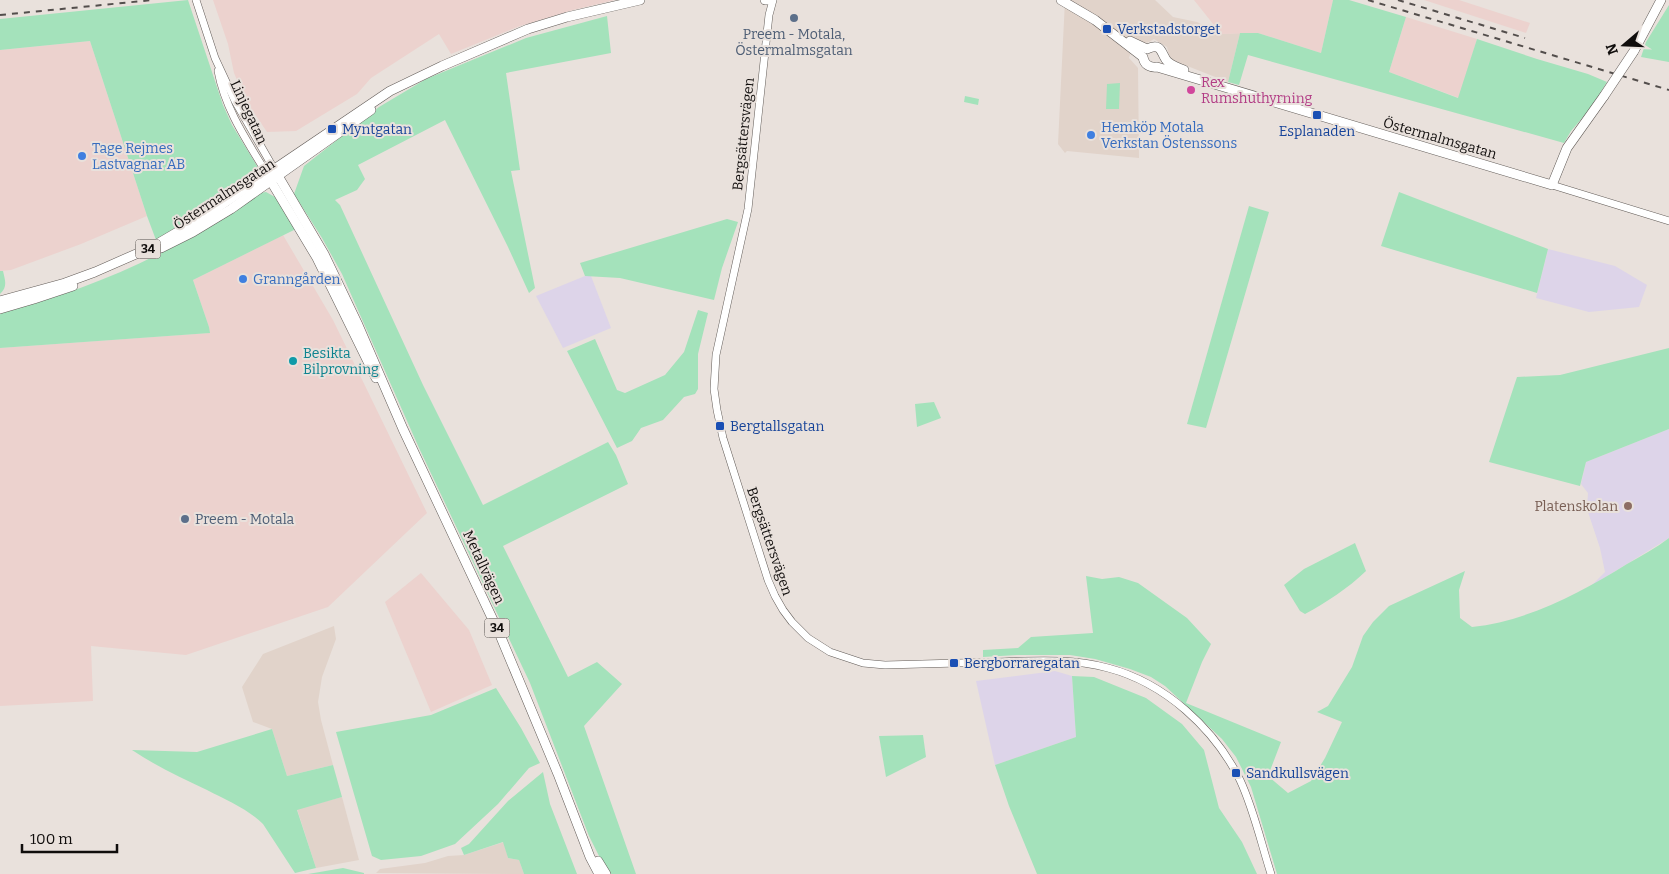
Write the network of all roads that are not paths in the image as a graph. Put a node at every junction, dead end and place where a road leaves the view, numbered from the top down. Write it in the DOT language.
graph roads {
  1 [pos="196,0"];
  2 [pos="648,0"];
  3 [pos="765,0"];
  4 [pos="772,0"];
  5 [pos="1061,0"];
  6 [pos="1074,0"];
  7 [pos="1661,0"];
  8 [pos="637,1"];
  9 [pos="769,15"];
  10 [pos="1145,53"];
  11 [pos="1164,58"];
  12 [pos="1156,67"];
  13 [pos="1204,80"];
  14 [pos="273,175"];
  15 [pos="1552,185"];
  16 [pos="1669,221"];
  17 [pos="0,301"];
  18 [pos="0,309"];
  19 [pos="581,831"];
  20 [pos="599,874"];
  21 [pos="606,874"];
  22 [pos="1271,874"];
  1 -- 14 [label="street, Linjegatan"];
  2 -- 8 [label="main road, Östermalmsgatan"];
  3 -- 4 [label="main road"];
  3 -- 9 [label="street, Bergsättersvägen"];
  4 -- 9 [label="street, Bergsättersvägen"];
  5 -- 10 [label="main road, Östermalmsgatan"];
  6 -- 10 [label="main road, Östermalmsgatan"];
  7 -- 15 [label="main road, bridge"];
  8 -- 14 [label="main road, Östermalmsgatan"];
  9 -- 22 [label="street, Bergsättersvägen"];
  10 -- 11 [label="main road, Östermalmsgatan"];
  10 -- 12 [label="main road, Östermalmsgatan"];
  11 -- 12 [label="main road"];
  11 -- 13 [label="main road, Östermalmsgatan"];
  12 -- 13 [label="main road, Östermalmsgatan"];
  13 -- 15 [label="main road, Östermalmsgatan"];
  14 -- 17 [label="main road, Östermalmsgatan / 34"];
  14 -- 18 [label="main road, Östermalmsgatan / 34"];
  14 -- 19 [label="main road, Metallvägen / 34"];
  15 -- 16 [label="street, Östermalmsgatan"];
  19 -- 20 [label="main road, Metallvägen / 34"];
  19 -- 21 [label="main road, Metallvägen / 34"];
}
